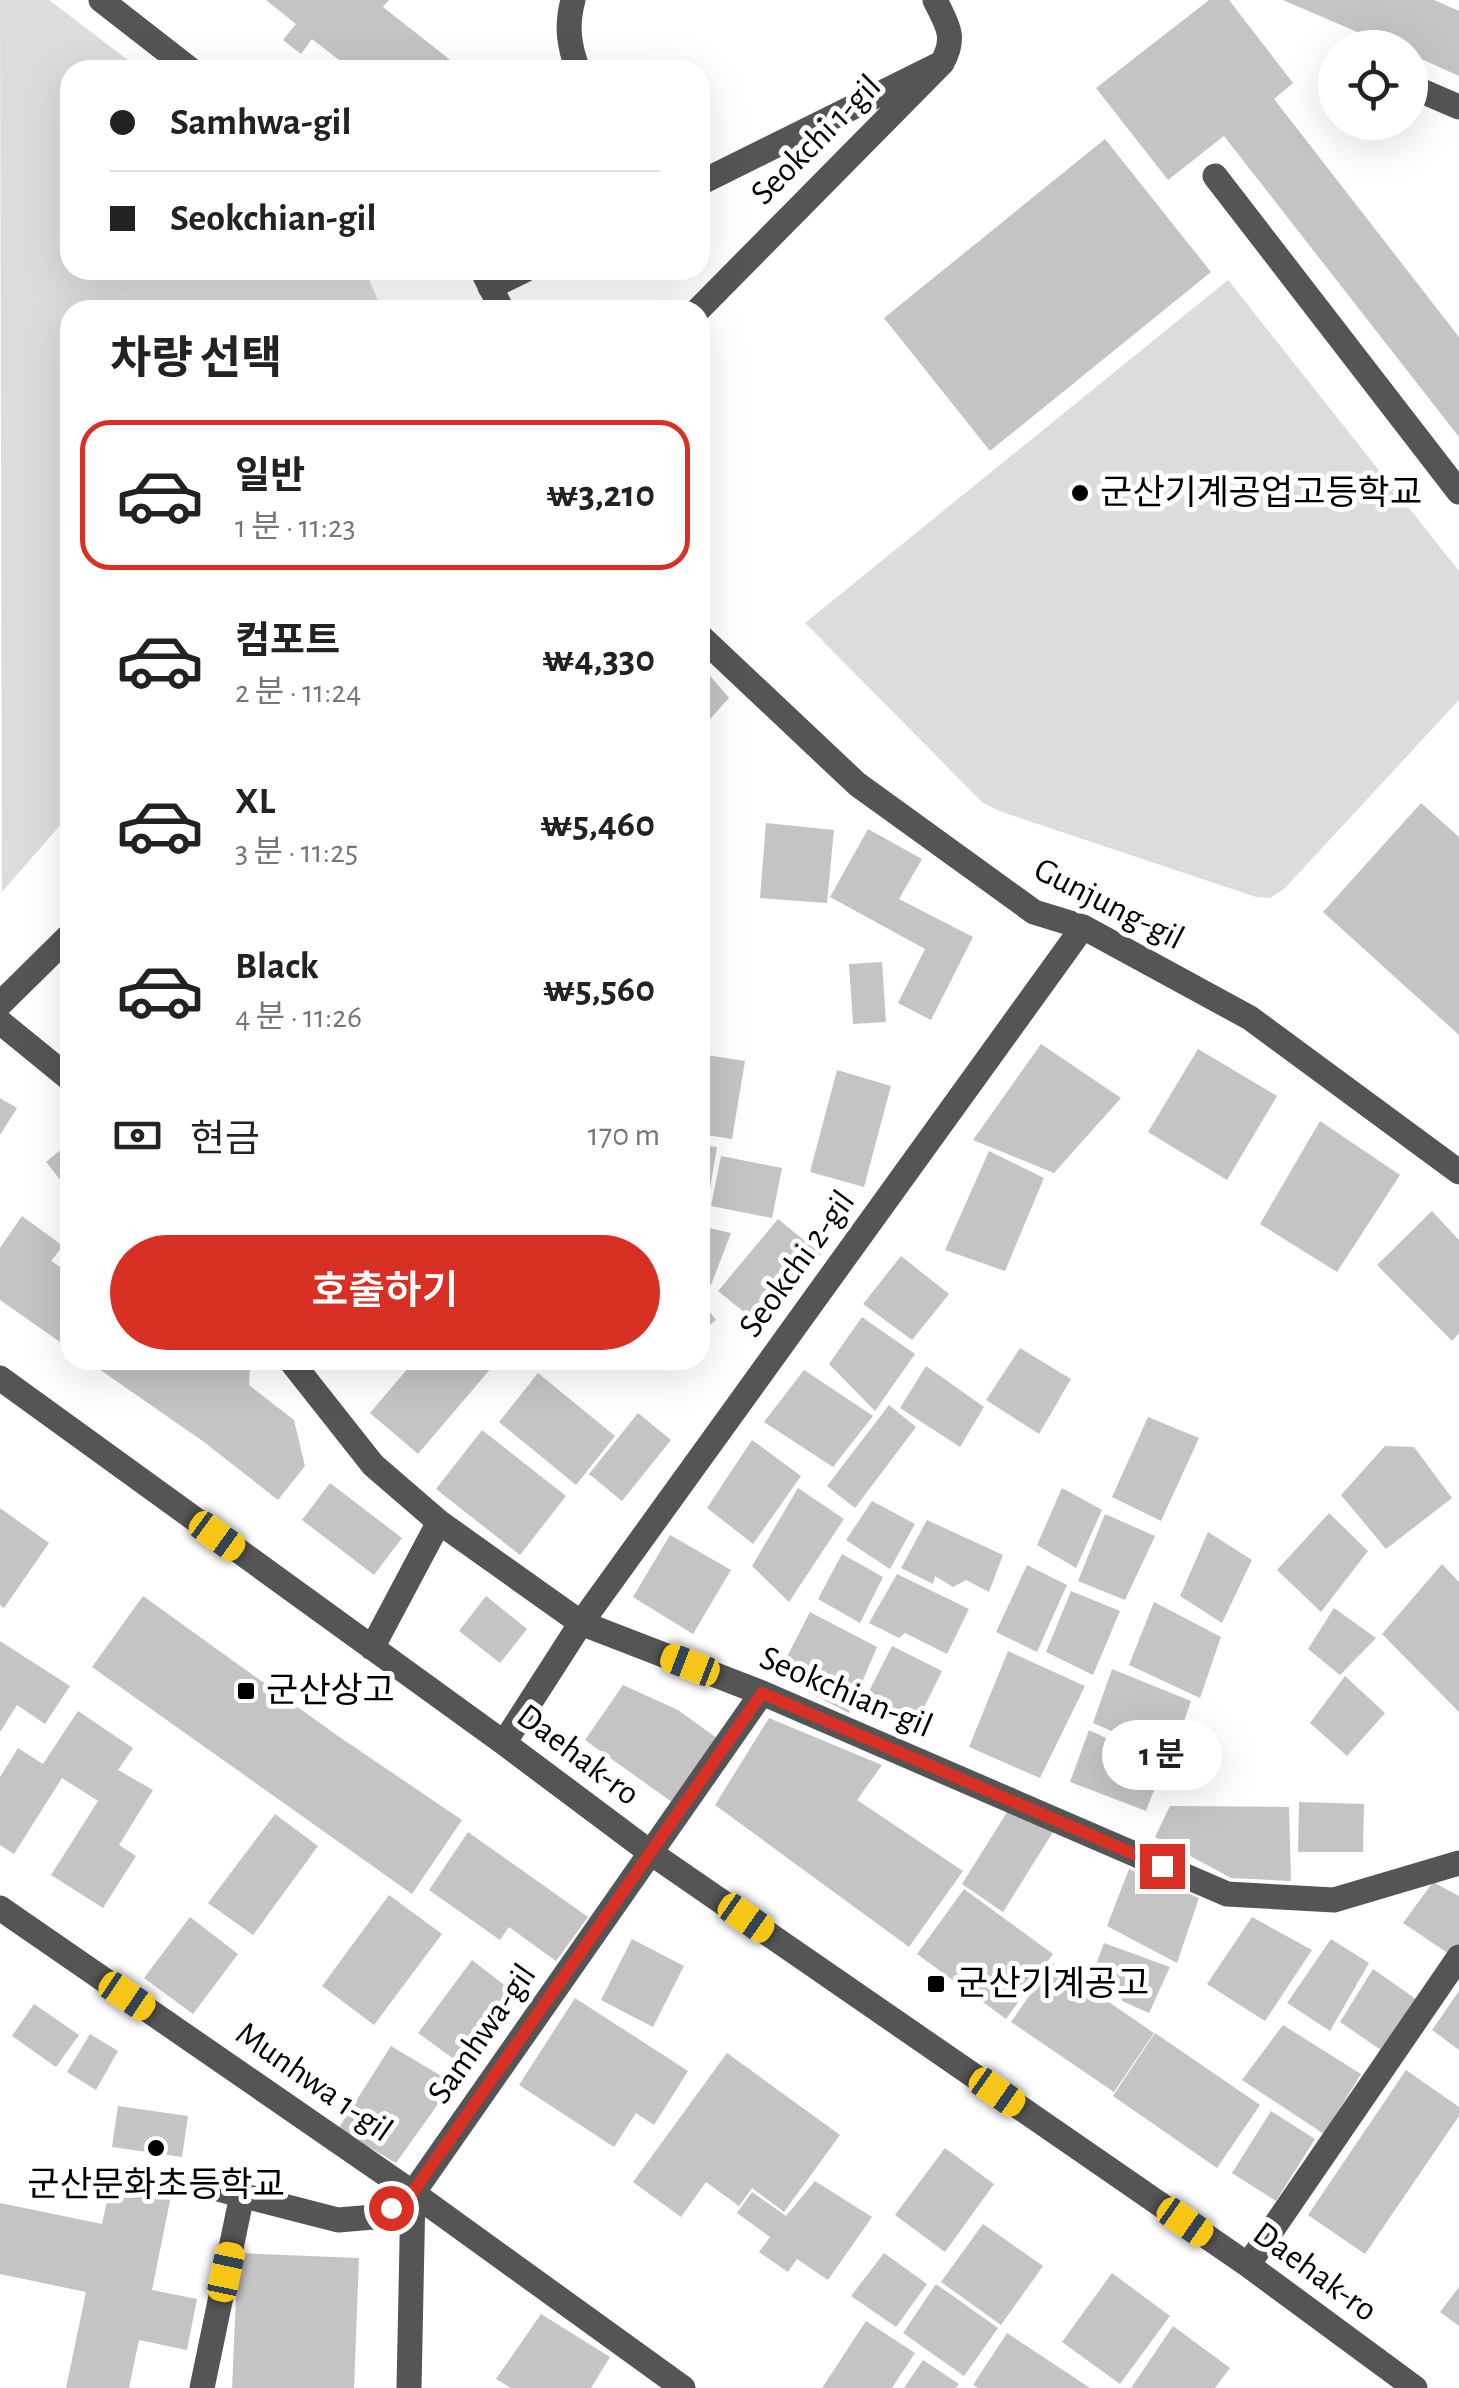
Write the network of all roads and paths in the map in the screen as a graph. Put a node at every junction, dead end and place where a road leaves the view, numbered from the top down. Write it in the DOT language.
graph roads {
  1 [pos="101,0"];
  2 [pos="572,0"];
  3 [pos="934,0"];
  4 [pos="178,60"];
  5 [pos="575,60"];
  6 [pos="942,63"];
  7 [pos="1428,94"];
  8 [pos="1459,107"];
  9 [pos="1215,176"];
  10 [pos="710,178"];
  11 [pos="708,300"];
  12 [pos="1459,492"];
  13 [pos="710,645"];
  14 [pos="1082,927"];
  15 [pos="60,945"];
  16 [pos="0,1004"];
  17 [pos="0,1022"];
  18 [pos="60,1071"];
  19 [pos="1459,1172"];
  20 [pos="298,1370"];
  21 [pos="0,1378"];
  22 [pos="439,1522"];
  23 [pos="581,1623"];
  24 [pos="372,1648"];
  25 [pos="762,1693"];
  26 [pos="504,1743"];
  27 [pos="652,1853"];
  28 [pos="1459,1863"];
  29 [pos="0,1908"];
  30 [pos="1459,1958"];
  31 [pos="198,2184"];
  32 [pos="413,2192"];
  33 [pos="242,2195"];
  34 [pos="1248,2266"];
  35 [pos="202,2388"];
  36 [pos="409,2388"];
  37 [pos="683,2388"];
  38 [pos="1415,2388"];
  1 -- 4 [label="street"];
  2 -- 5 [label="street"];
  3 -- 6 [label="street"];
  6 -- 10 [label="street"];
  6 -- 11 [label="street, Seokchi 1-gil"];
  7 -- 8 [label="street"];
  9 -- 12 [label="street"];
  13 -- 14 [label="street, Gunjung-gil"];
  14 -- 19 [label="street, Gunjung-gil"];
  14 -- 23 [label="street, Seokchi 2-gil"];
  15 -- 16 [label="street"];
  17 -- 18 [label="street"];
  20 -- 22 [label="street, Seokchian-gil"];
  21 -- 24 [label="street, Daehak-ro"];
  22 -- 23 [label="street, Seokchian-gil"];
  22 -- 24 [label="street"];
  23 -- 25 [label="street, Seokchian-gil"];
  23 -- 26 [label="street, Seokchi 2-gil"];
  24 -- 26 [label="street, Daehak-ro"];
  25 -- 27 [label="street, Samhwa-gil"];
  25 -- 28 [label="street, Seokchian-gil"];
  26 -- 27 [label="street, Daehak-ro"];
  27 -- 32 [label="street, Samhwa-gil"];
  27 -- 34 [label="street, Daehak-ro"];
  29 -- 32 [label="street, Munhwa 1-gil"];
  30 -- 34 [label="street"];
  31 -- 33 [label="street"];
  32 -- 33 [label="street"];
  32 -- 36 [label="street"];
  32 -- 37 [label="street, Munhwa 1-gil"];
  33 -- 35 [label="street"];
  34 -- 38 [label="street, Daehak-ro"];
}
